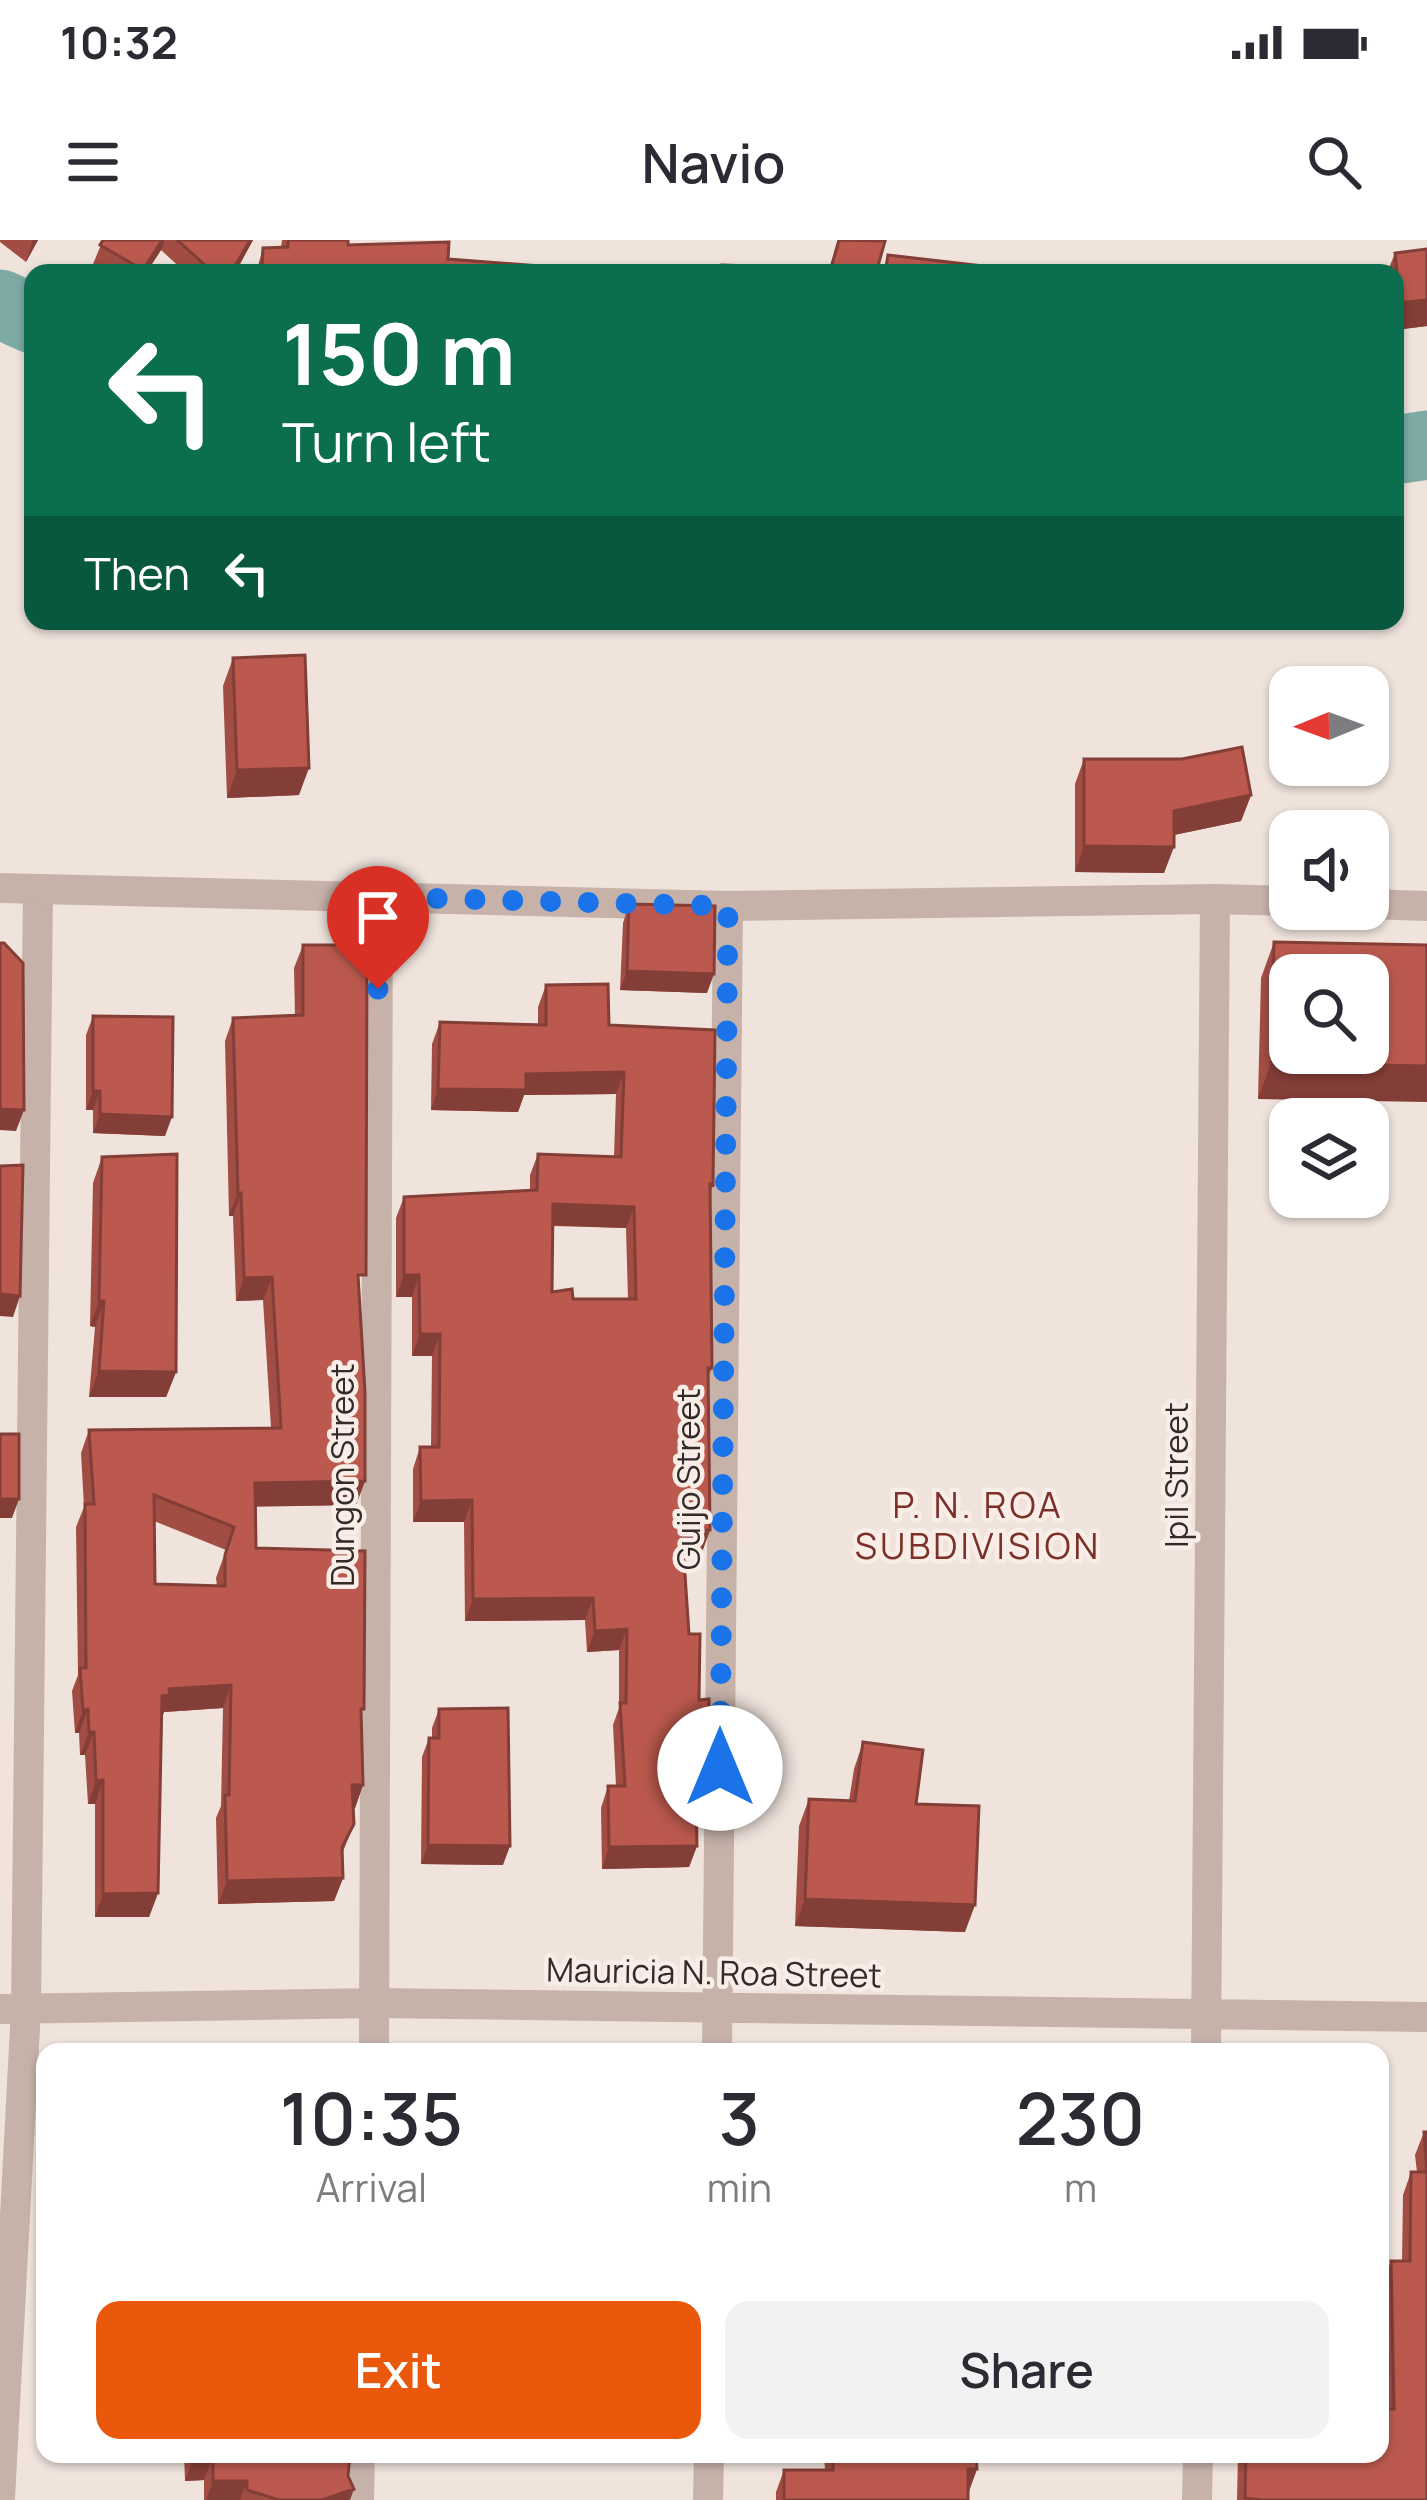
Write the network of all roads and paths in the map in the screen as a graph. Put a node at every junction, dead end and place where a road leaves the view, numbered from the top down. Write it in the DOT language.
graph roads {
  1 [pos="0,888"];
  2 [pos="38,889"];
  3 [pos="378,897"];
  4 [pos="1215,899"];
  5 [pos="1269,900"];
  6 [pos="1389,905"];
  7 [pos="728,906"];
  8 [pos="1427,906"];
  9 [pos="375,2003"];
  10 [pos="718,2008"];
  11 [pos="13,2009"];
  12 [pos="1207,2014"];
  13 [pos="1427,2017"];
  14 [pos="374,2043"];
  15 [pos="717,2043"];
  16 [pos="1206,2043"];
  17 [pos="360,2463"];
  18 [pos="709,2463"];
  19 [pos="1198,2463"];
  20 [pos="0,2499"];
  21 [pos="359,2500"];
  22 [pos="708,2500"];
  23 [pos="1197,2500"];
  1 -- 2 [label="street"];
  2 -- 3 [label="street"];
  2 -- 11 [label="street"];
  3 -- 7 [label="street"];
  3 -- 9 [label="street, Dungon Street"];
  4 -- 5 [label="street"];
  4 -- 7 [label="street"];
  4 -- 12 [label="street, Ipil Street"];
  6 -- 8 [label="street"];
  7 -- 10 [label="street, Guijo Street"];
  9 -- 10 [label="street, Mauricia N. Roa Street"];
  9 -- 11 [label="street, Mauricia N. Roa Street"];
  9 -- 14 [label="street, Dungon Street"];
  10 -- 12 [label="street, Mauricia N. Roa Street"];
  10 -- 15 [label="street, Guijo Street"];
  11 -- 20 [label="street"];
  12 -- 13 [label="street, Mauricia N. Roa Street"];
  12 -- 16 [label="street, Ipil Street"];
  17 -- 21 [label="street"];
  18 -- 22 [label="street"];
  19 -- 23 [label="street"];
}
